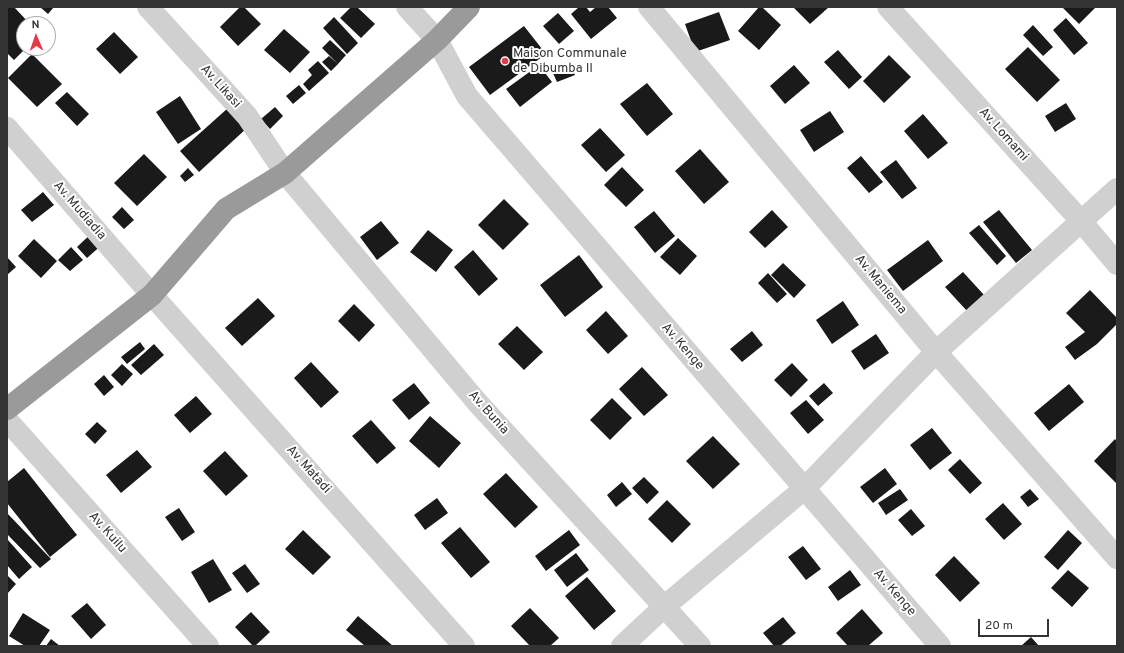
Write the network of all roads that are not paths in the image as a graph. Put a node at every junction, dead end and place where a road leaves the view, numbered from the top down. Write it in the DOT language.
graph roads {
  1 [pos="148,7"];
  2 [pos="407,7"];
  3 [pos="469,7"];
  4 [pos="649,7"];
  5 [pos="888,7"];
  6 [pos="437,40"];
  7 [pos="7,128"];
  8 [pos="285,173"];
  9 [pos="1117,189"];
  10 [pos="1081,221"];
  11 [pos="1117,264"];
  12 [pos="152,295"];
  13 [pos="936,352"];
  14 [pos="7,409"];
  15 [pos="7,420"];
  16 [pos="804,489"];
  17 [pos="1117,558"];
  18 [pos="665,606"];
  19 [pos="208,646"];
  20 [pos="464,646"];
  21 [pos="622,646"];
  22 [pos="700,646"];
  23 [pos="940,646"];
  1 -- 8 [label="street, Av. Likasi"];
  2 -- 6 [label="street, Av. Kenge"];
  3 -- 6 [label="highway"];
  4 -- 13 [label="street, Av. Maniema"];
  5 -- 10 [label="street, Av. Lomami"];
  6 -- 8 [label="highway"];
  6 -- 16 [label="street, Av. Kenge"];
  7 -- 12 [label="street, Av. Mudiadia"];
  8 -- 12 [label="highway"];
  8 -- 18 [label="street, Av. Bunia"];
  9 -- 10 [label="street"];
  10 -- 11 [label="street, Av. Lomami"];
  10 -- 13 [label="street"];
  12 -- 14 [label="highway"];
  12 -- 20 [label="street, Av. Matadi"];
  13 -- 16 [label="street"];
  13 -- 17 [label="street, Av. Maniema"];
  15 -- 19 [label="street, Av. Kuilu"];
  16 -- 18 [label="street"];
  16 -- 23 [label="street, Av. Kenge"];
  18 -- 21 [label="street"];
  18 -- 22 [label="street, Av. Bunia"];
}
